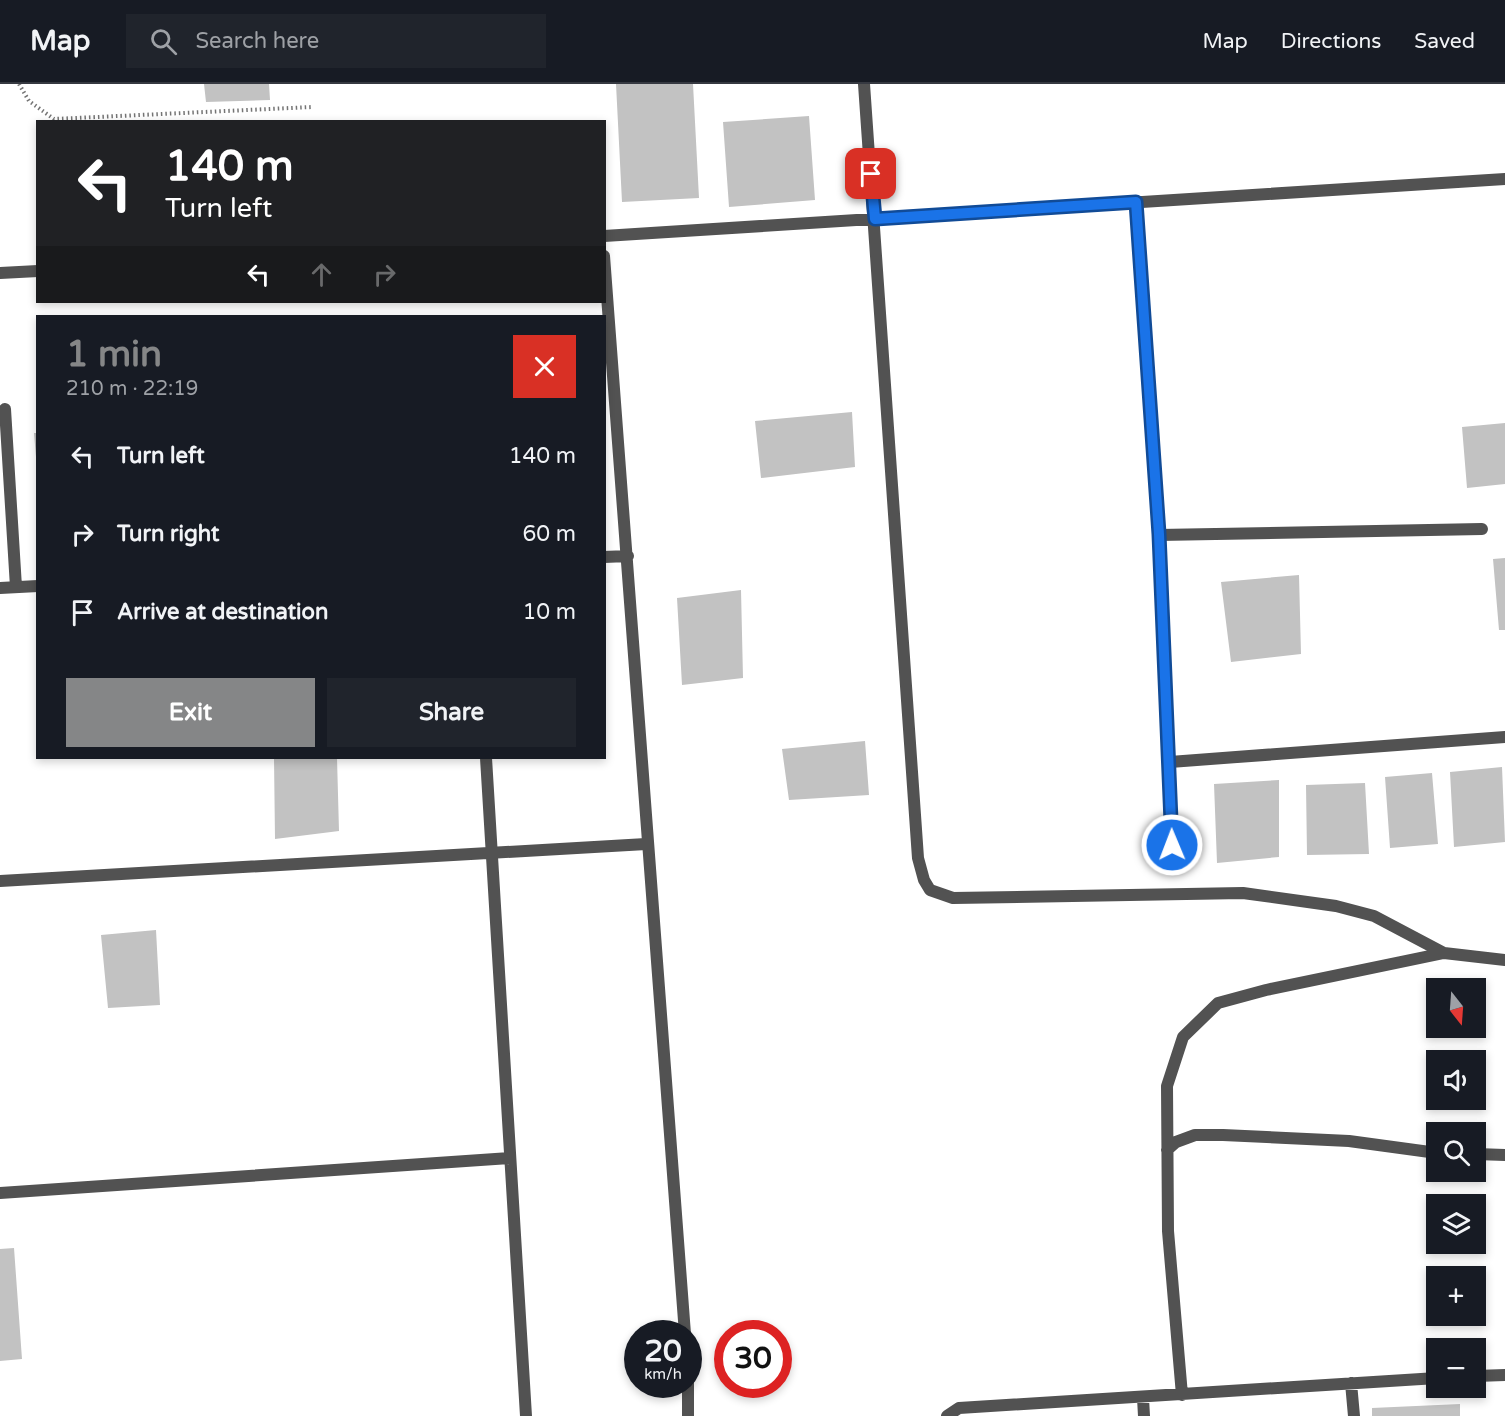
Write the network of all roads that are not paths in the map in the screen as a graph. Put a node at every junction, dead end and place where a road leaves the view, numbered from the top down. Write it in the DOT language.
graph roads {
  1 [pos="864,84"];
  2 [pos="1505,179"];
  3 [pos="1136,202"];
  4 [pos="875,219"];
  5 [pos="606,236"];
  6 [pos="36,271"];
  7 [pos="0,273"];
  8 [pos="606,281"];
  9 [pos="5,409"];
  10 [pos="1482,529"];
  11 [pos="1159,534"];
  12 [pos="628,556"];
  13 [pos="606,557"];
  14 [pos="36,586"];
  15 [pos="16,587"];
  16 [pos="0,588"];
  17 [pos="1505,737"];
  18 [pos="486,759"];
  19 [pos="1170,762"];
  20 [pos="646,844"];
  21 [pos="1172,845"];
  22 [pos="493,853"];
  23 [pos="0,881"];
  24 [pos="1444,953"];
  25 [pos="1505,960"];
  26 [pos="1167,1149"];
  27 [pos="1426,1152"];
  28 [pos="1486,1154"];
  29 [pos="1505,1155"];
  30 [pos="510,1158"];
  31 [pos="0,1193"];
  32 [pos="684,1320"];
  33 [pos="1505,1375"];
  34 [pos="1486,1376"];
  35 [pos="1426,1379"];
  36 [pos="1352,1383"];
  37 [pos="1182,1395"];
  38 [pos="688,1398"];
  39 [pos="1143,1398"];
  40 [pos="526,1416"];
  41 [pos="688,1416"];
  42 [pos="947,1416"];
  43 [pos="1144,1416"];
  44 [pos="1354,1416"];
  1 -- 4 [label="street"];
  2 -- 3 [label="street"];
  3 -- 4 [label="street"];
  3 -- 11 [label="street"];
  4 -- 5 [label="street"];
  4 -- 24 [label="street"];
  6 -- 7 [label="street"];
  8 -- 12 [label="street"];
  9 -- 15 [label="street"];
  10 -- 11 [label="street"];
  11 -- 19 [label="street"];
  12 -- 13 [label="street"];
  12 -- 20 [label="street"];
  14 -- 15 [label="street"];
  15 -- 16 [label="street"];
  17 -- 19 [label="street"];
  18 -- 22 [label="street"];
  19 -- 21 [label="street"];
  20 -- 22 [label="street"];
  20 -- 32 [label="street"];
  22 -- 23 [label="street"];
  22 -- 30 [label="street"];
  24 -- 25 [label="street"];
  24 -- 26 [label="street"];
  26 -- 27 [label="street"];
  26 -- 37 [label="street"];
  28 -- 29 [label="street"];
  30 -- 31 [label="street"];
  30 -- 40 [label="street"];
  33 -- 34 [label="street"];
  35 -- 36 [label="street"];
  36 -- 37 [label="street"];
  36 -- 44 [label="street"];
  37 -- 39 [label="street"];
  38 -- 41 [label="street"];
  39 -- 42 [label="street"];
  39 -- 43 [label="street"];
}
